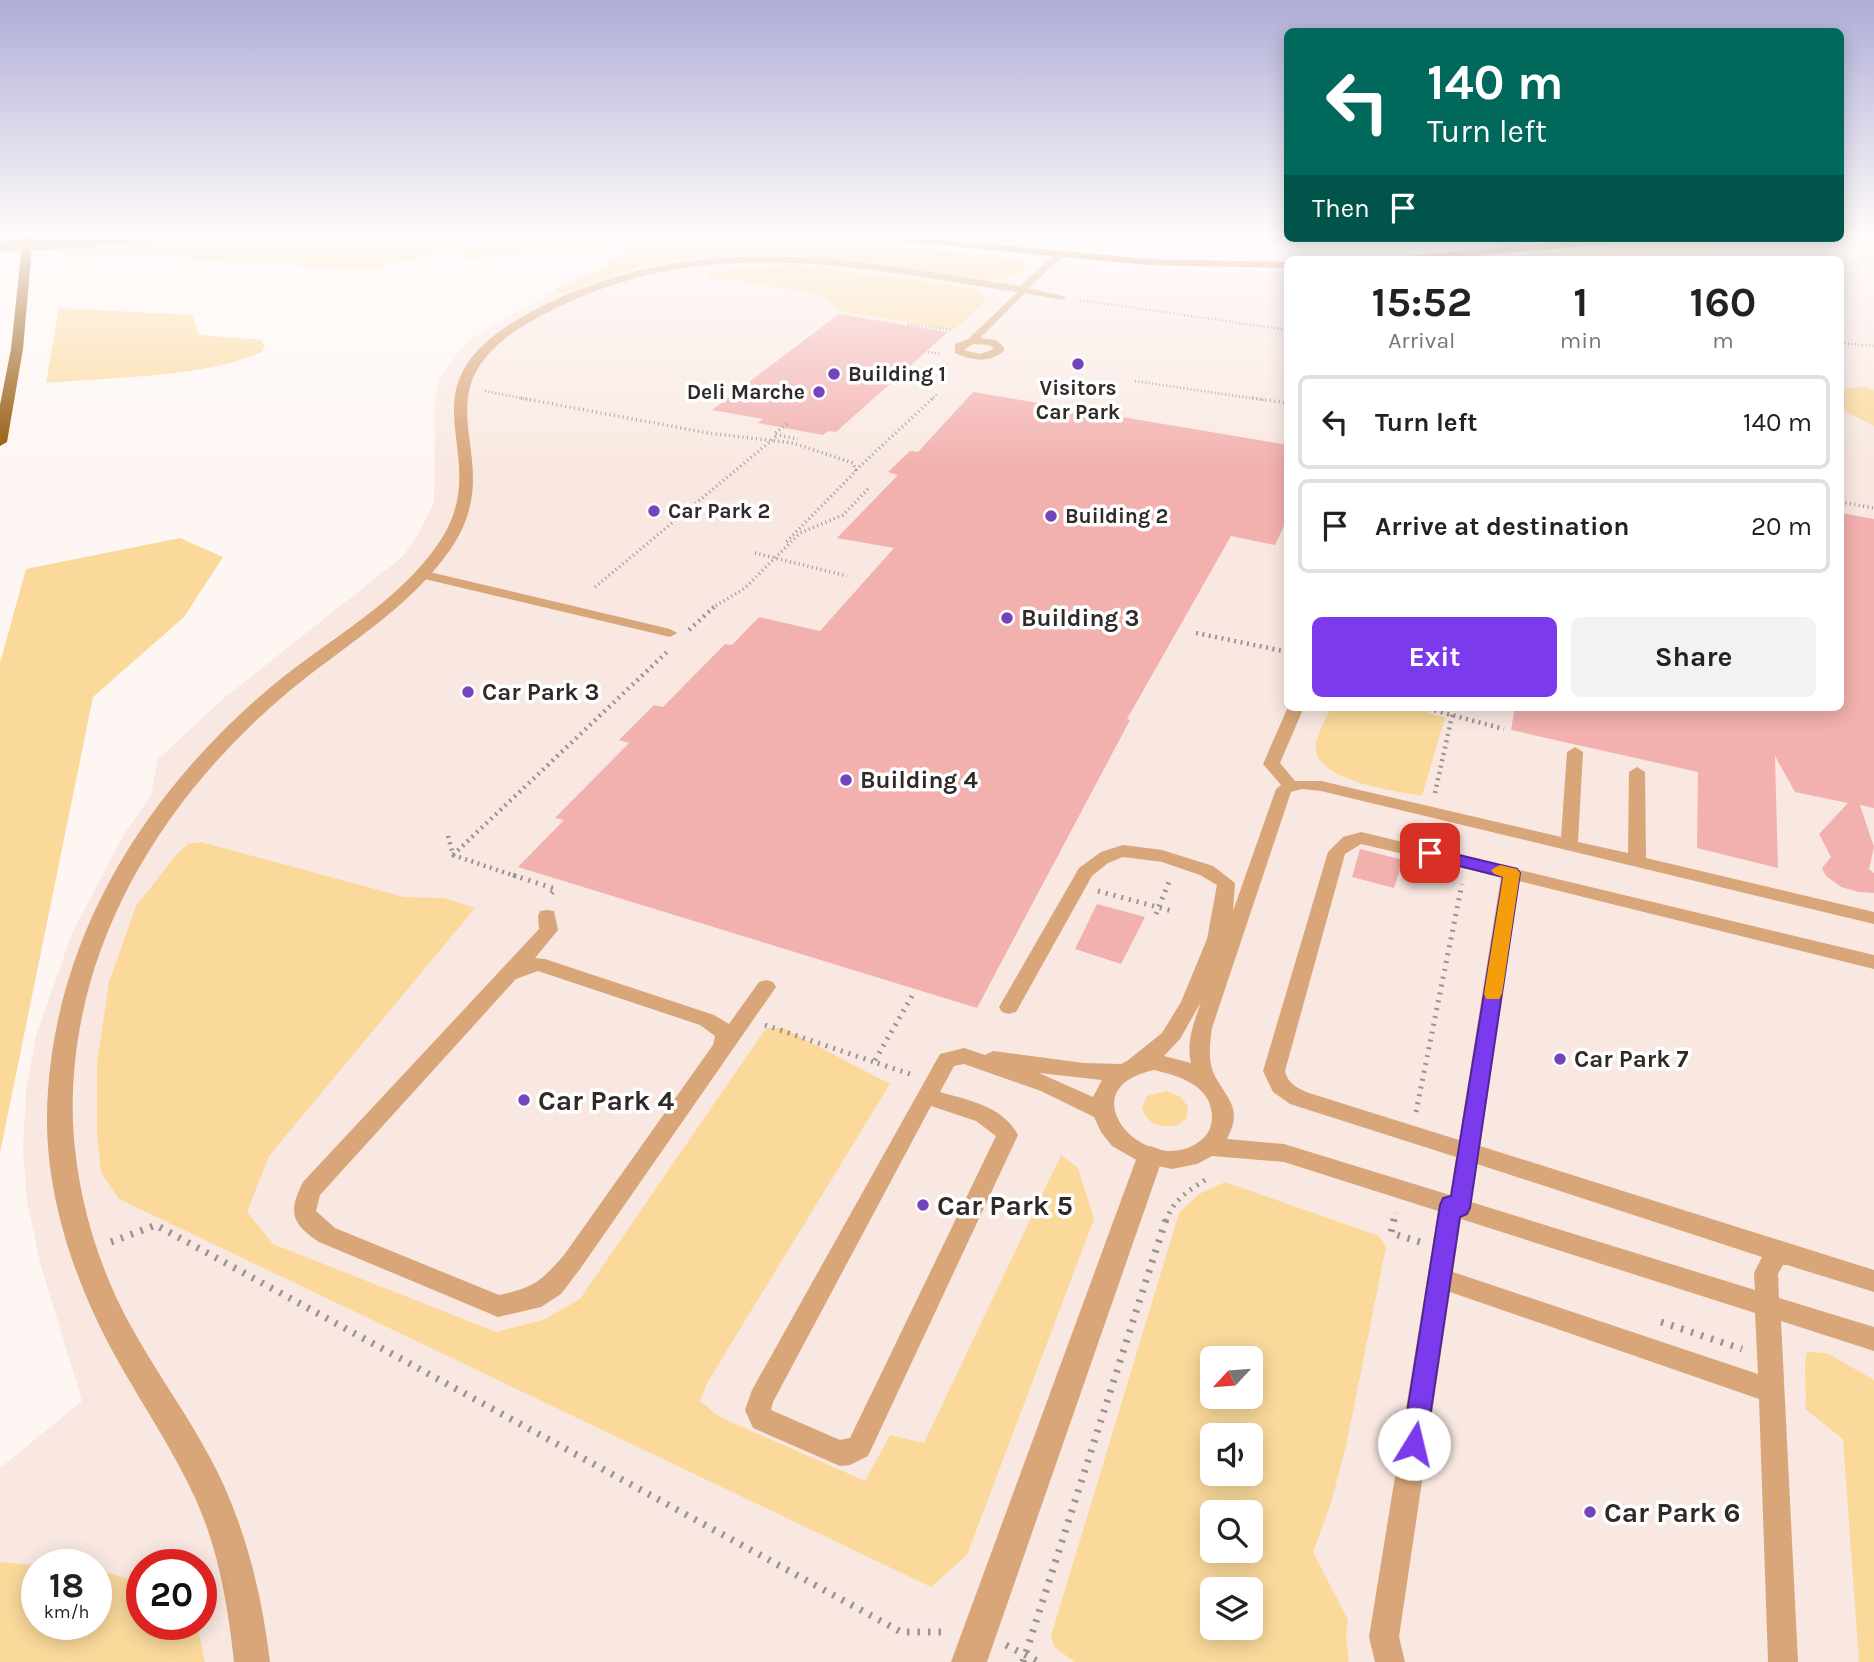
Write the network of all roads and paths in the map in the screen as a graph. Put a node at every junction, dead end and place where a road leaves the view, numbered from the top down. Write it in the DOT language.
graph roads {
  1 [pos="20,314"];
  2 [pos="539,314"];
  3 [pos="999,314"];
  4 [pos="1175,314"];
  5 [pos="1284,329"];
  6 [pos="972,341"];
  7 [pos="1844,343"];
  8 [pos="1874,346"];
  9 [pos="928,352"];
  10 [pos="941,354"];
  11 [pos="1135,381"];
  12 [pos="460,390"];
  13 [pos="937,394"];
  14 [pos="1284,402"];
  15 [pos="787,424"];
  16 [pos="778,435"];
  17 [pos="798,439"];
  18 [pos="773,440"];
  19 [pos="0,442"];
  20 [pos="856,471"];
  21 [pos="868,489"];
  22 [pos="1844,503"];
  23 [pos="1874,508"];
  24 [pos="785,543"];
  25 [pos="755,553"];
  26 [pos="778,558"];
  27 [pos="421,574"];
  28 [pos="847,576"];
  29 [pos="594,587"];
  30 [pos="1196,633"];
  31 [pos="675,639"];
  32 [pos="1284,651"];
  33 [pos="1295,711"];
  34 [pos="1434,711"];
  35 [pos="1453,711"];
  36 [pos="1452,717"];
  37 [pos="1504,729"];
  38 [pos="1574,752"];
  39 [pos="1637,772"];
  40 [pos="1291,786"];
  41 [pos="1430,811"];
  42 [pos="448,836"];
  43 [pos="1570,844"];
  44 [pos="453,855"];
  45 [pos="1637,860"];
  46 [pos="1176,861"];
  47 [pos="1511,873"];
  48 [pos="1077,885"];
  49 [pos="547,906"];
  50 [pos="1158,911"];
  51 [pos="1171,911"];
  52 [pos="1874,918"];
  53 [pos="1874,962"];
  54 [pos="505,977"];
  55 [pos="766,987"];
  56 [pos="912,996"];
  57 [pos="1009,1007"];
  58 [pos="755,1035"];
  59 [pos="723,1049"];
  60 [pos="964,1056"];
  61 [pos="874,1062"];
  62 [pos="1129,1068"];
  63 [pos="1206,1080"];
  64 [pos="930,1089"];
  65 [pos="1102,1111"];
  66 [pos="1210,1147"];
  67 [pos="1248,1148"];
  68 [pos="1468,1152"];
  69 [pos="1150,1157"];
  70 [pos="1455,1206"];
  71 [pos="83,1252"];
  72 [pos="1787,1255"];
  73 [pos="1439,1278"];
  74 [pos="1874,1281"];
  75 [pos="1766,1305"];
  76 [pos="1874,1339"];
  77 [pos="1771,1391"];
  78 [pos="981,1633"];
  79 [pos="251,1662"];
  80 [pos="969,1662"];
  81 [pos="1023,1662"];
  82 [pos="1390,1662"];
  83 [pos="1783,1662"];
  1 -- 19 [label="highway"];
  2 -- 12 [label="street"];
  3 -- 6 [label="lane"];
  4 -- 5 [label="path"];
  7 -- 8 [label="path"];
  9 -- 10 [label="path"];
  11 -- 14 [label="path"];
  12 -- 18 [label="path"];
  12 -- 27 [label="street"];
  13 -- 20 [label="path"];
  15 -- 16 [label="path"];
  16 -- 17 [label="path"];
  16 -- 18 [label="path"];
  18 -- 20 [label="path"];
  18 -- 29 [label="path"];
  20 -- 24 [label="path"];
  21 -- 26 [label="path"];
  22 -- 23 [label="path"];
  25 -- 26 [label="path"];
  26 -- 28 [label="path"];
  26 -- 31 [label="path"];
  27 -- 31 [label="lane"];
  27 -- 71 [label="street"];
  30 -- 32 [label="path"];
  31 -- 44 [label="path"];
  33 -- 40 [label="lane"];
  34 -- 36 [label="path"];
  35 -- 36 [label="path"];
  36 -- 37 [label="path"];
  36 -- 41 [label="path"];
  38 -- 43 [label="lane"];
  39 -- 45 [label="lane"];
  40 -- 41 [label="lane"];
  40 -- 63 [label="lane"];
  41 -- 43 [label="lane"];
  42 -- 44 [label="path"];
  43 -- 45 [label="lane"];
  44 -- 49 [label="path"];
  45 -- 52 [label="lane"];
  46 -- 48 [label="lane"];
  46 -- 50 [label="path"];
  46 -- 62 [label="lane"];
  47 -- 53 [label="lane"];
  47 -- 68 [label="lane"];
  47 -- 68 [label="lane"];
  48 -- 50 [label="path"];
  48 -- 57 [label="lane"];
  49 -- 54 [label="lane"];
  50 -- 51 [label="path"];
  54 -- 59 [label="lane"];
  54 -- 59 [label="lane"];
  55 -- 59 [label="lane"];
  56 -- 61 [label="path"];
  58 -- 61 [label="path"];
  60 -- 62 [label="lane"];
  60 -- 64 [label="lane"];
  60 -- 65 [label="lane"];
  61 -- 64 [label="path"];
  62 -- 63 [label="lane"];
  62 -- 65 [label="lane"];
  63 -- 66 [label="lane"];
  64 -- 64 [label="lane"];
  65 -- 69 [label="lane"];
  66 -- 67 [label="lane"];
  66 -- 69 [label="lane"];
  67 -- 70 [label="lane"];
  67 -- 81 [label="path"];
  68 -- 70 [label="lane"];
  68 -- 72 [label="lane"];
  69 -- 78 [label="street"];
  70 -- 73 [label="lane"];
  70 -- 75 [label="lane"];
  71 -- 78 [label="path"];
  71 -- 79 [label="street"];
  72 -- 74 [label="lane"];
  72 -- 75 [label="lane"];
  73 -- 77 [label="lane"];
  73 -- 82 [label="lane"];
  75 -- 76 [label="lane"];
  75 -- 77 [label="lane"];
  77 -- 83 [label="lane"];
  78 -- 80 [label="street"];
}
